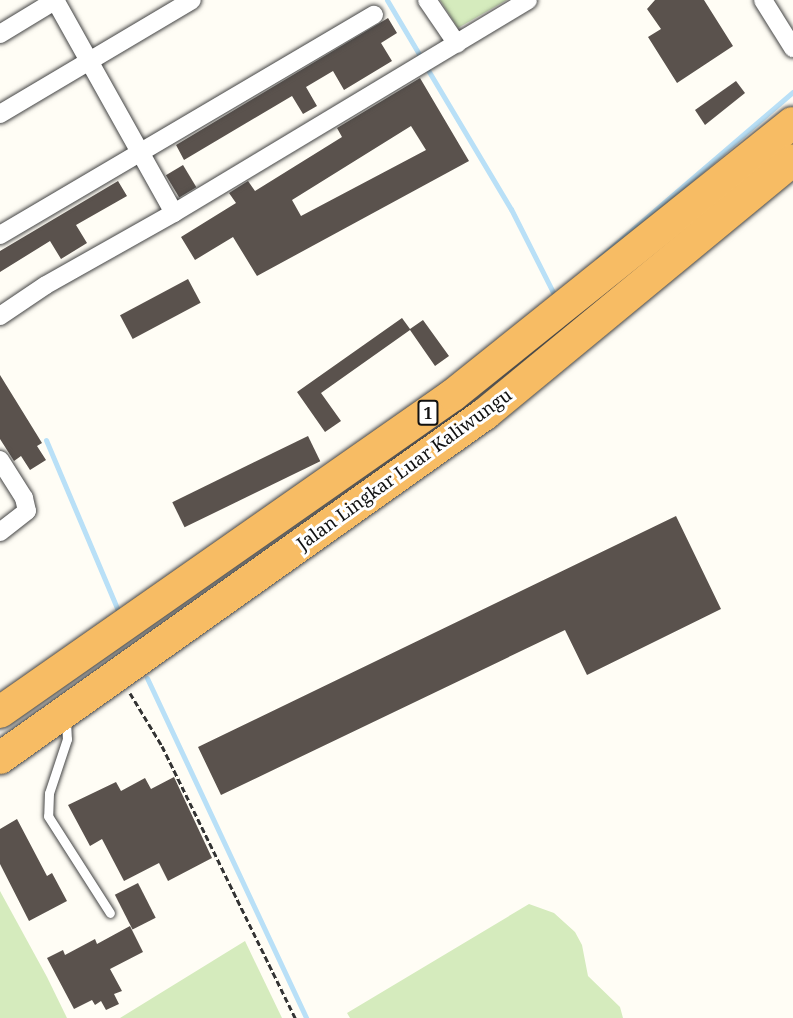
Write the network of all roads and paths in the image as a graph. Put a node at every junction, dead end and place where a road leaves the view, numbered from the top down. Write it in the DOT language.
graph roads {
  1 [pos="56,0"];
  2 [pos="192,0"];
  3 [pos="427,0"];
  4 [pos="528,0"];
  5 [pos="763,0"];
  6 [pos="374,15"];
  7 [pos="0,34"];
  8 [pos="457,44"];
  9 [pos="793,48"];
  10 [pos="87,61"];
  11 [pos="0,114"];
  12 [pos="793,123"];
  13 [pos="141,154"];
  14 [pos="793,160"];
  15 [pos="174,213"];
  16 [pos="0,235"];
  17 [pos="0,316"];
  18 [pos="0,460"];
  19 [pos="0,532"];
  20 [pos="119,676"];
  21 [pos="56,696"];
  22 [pos="0,712"];
  23 [pos="0,758"];
  24 [pos="110,914"];
  25 [pos="295,1018"];
  1 -- 7 [label="street"];
  1 -- 10 [label="street"];
  2 -- 10 [label="street"];
  3 -- 8 [label="street"];
  4 -- 8 [label="street"];
  5 -- 9 [label="street"];
  6 -- 13 [label="street"];
  8 -- 15 [label="street"];
  10 -- 11 [label="street"];
  10 -- 13 [label="street"];
  12 -- 21 [label="highway, Jalan Lingkar Luar Kaliwungu / 1"];
  13 -- 15 [label="street"];
  13 -- 16 [label="street"];
  14 -- 20 [label="highway, Jalan Lingkar Luar Kaliwungu / 1"];
  15 -- 17 [label="street"];
  18 -- 19 [label="street"];
  20 -- 21 [label="highway, Jalan Lingkar Luar Kaliwungu / 1"];
  20 -- 25 [label="path"];
  21 -- 22 [label="highway, Jalan Lingkar Luar Kaliwungu / 1"];
  21 -- 23 [label="highway, Jalan Lingkar Luar Kaliwungu / 1"];
  21 -- 24 [label="lane"];
}
